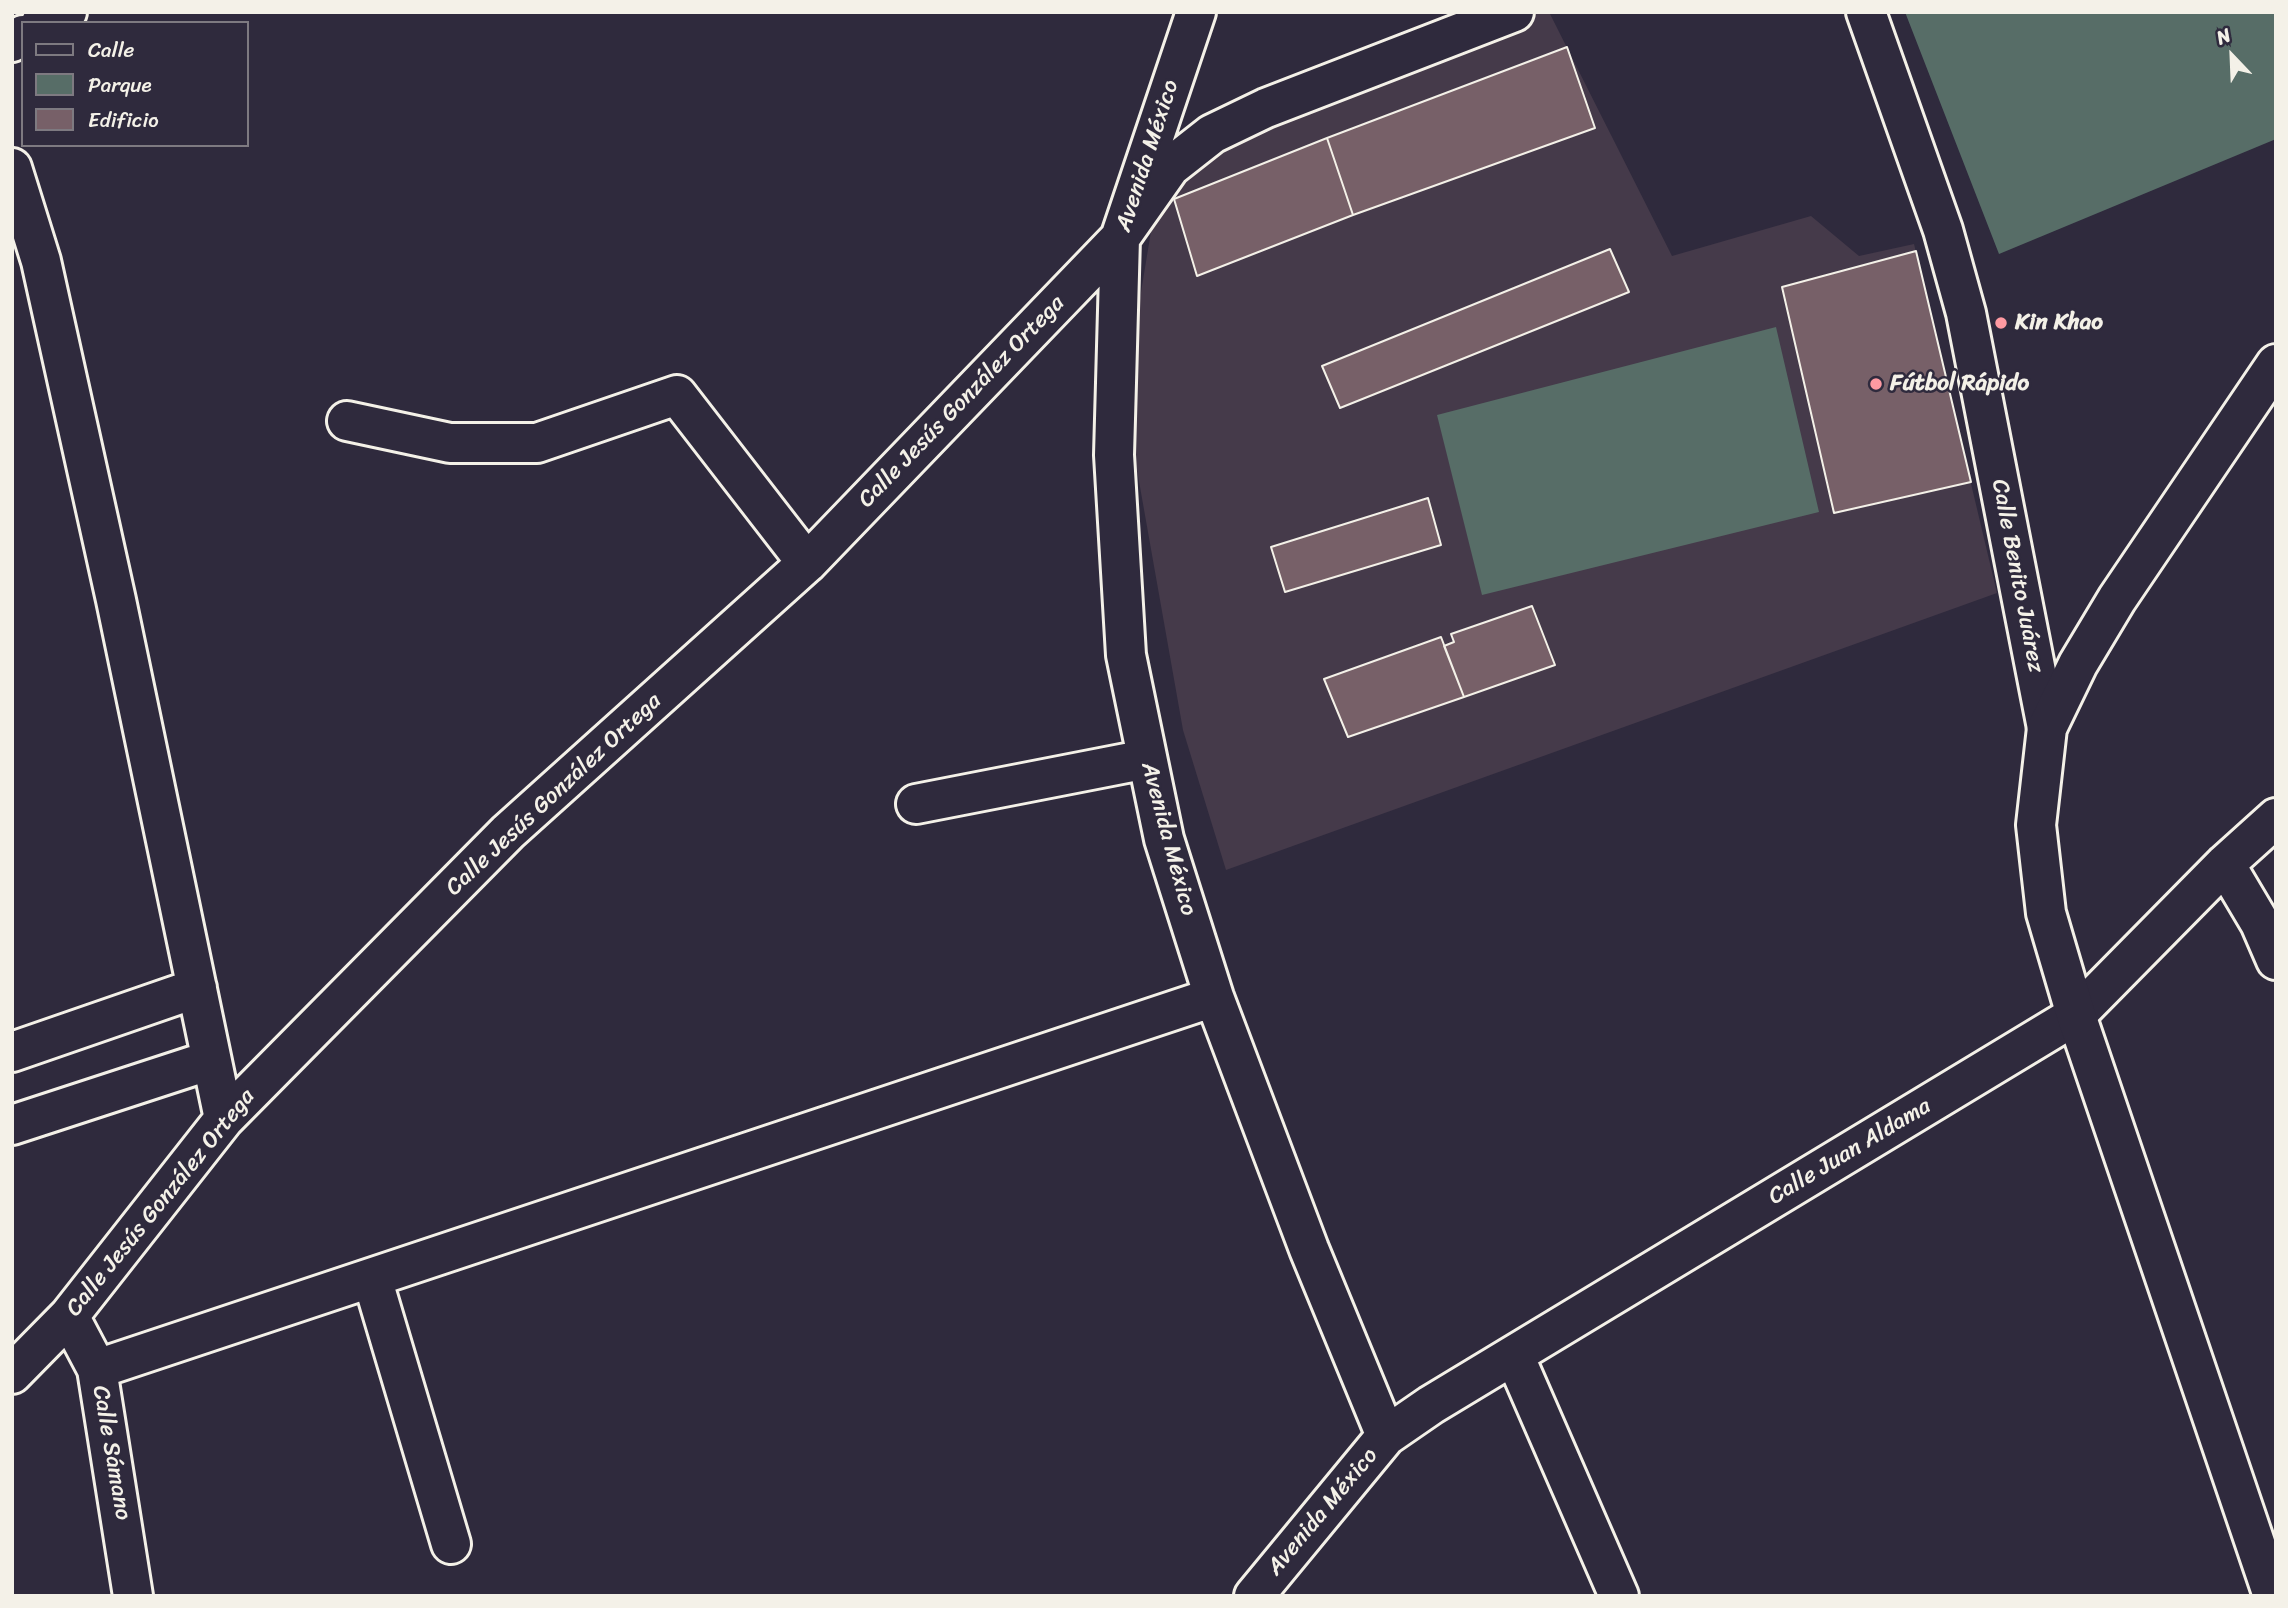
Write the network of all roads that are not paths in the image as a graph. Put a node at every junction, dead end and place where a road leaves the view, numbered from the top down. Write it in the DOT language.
graph roads {
  1 [pos="67,12"];
  2 [pos="1196,12"];
  3 [pos="1514,12"];
  4 [pos="1866,12"];
  5 [pos="46,21"];
  6 [pos="12,168"];
  7 [pos="1120,238"];
  8 [pos="2276,365"];
  9 [pos="347,421"];
  10 [pos="807,563"];
  11 [pos="2047,728"];
  12 [pos="1147,759"];
  13 [pos="916,803"];
  14 [pos="2276,818"];
  15 [pos="2225,864"];
  16 [pos="2276,960"];
  17 [pos="197,988"];
  18 [pos="1214,997"];
  19 [pos="2076,1015"];
  20 [pos="12,1052"];
  21 [pos="211,1060"];
  22 [pos="224,1119"];
  23 [pos="12,1125"];
  24 [pos="372,1278"];
  25 [pos="69,1316"];
  26 [pos="1514,1355"];
  27 [pos="97,1369"];
  28 [pos="12,1374"];
  29 [pos="1386,1436"];
  30 [pos="451,1544"];
  31 [pos="133,1596"];
  32 [pos="1254,1596"];
  33 [pos="1619,1596"];
  34 [pos="2273,1596"];
  1 -- 5 [label="street"];
  2 -- 7 [label="street, Avenida México"];
  3 -- 7 [label="street, Calle Jesús González Ortega"];
  4 -- 11 [label="street, Calle Benito Juárez"];
  6 -- 17 [label="street"];
  7 -- 10 [label="street, Calle Jesús González Ortega"];
  7 -- 12 [label="street, Avenida México"];
  8 -- 11 [label="street, Calle Benito Juárez"];
  9 -- 10 [label="street"];
  10 -- 22 [label="street, Calle Jesús González Ortega"];
  11 -- 19 [label="street"];
  12 -- 13 [label="street"];
  12 -- 18 [label="street, Avenida México"];
  14 -- 15 [label="street, Calle Juan Aldama"];
  15 -- 16 [label="street"];
  15 -- 19 [label="street, Calle Juan Aldama"];
  17 -- 20 [label="street"];
  17 -- 21 [label="street"];
  18 -- 24 [label="street"];
  18 -- 29 [label="street, Avenida México"];
  19 -- 26 [label="street, Calle Juan Aldama"];
  19 -- 34 [label="street"];
  21 -- 22 [label="street"];
  21 -- 23 [label="street"];
  22 -- 25 [label="street, Calle Jesús González Ortega"];
  24 -- 27 [label="street"];
  24 -- 30 [label="street"];
  25 -- 27 [label="street, Calle Sámano"];
  25 -- 28 [label="street, Calle Jesús González Ortega"];
  26 -- 29 [label="street, Calle Juan Aldama"];
  26 -- 33 [label="street"];
  27 -- 31 [label="street, Calle Sámano"];
  29 -- 32 [label="street, Avenida México"];
}
